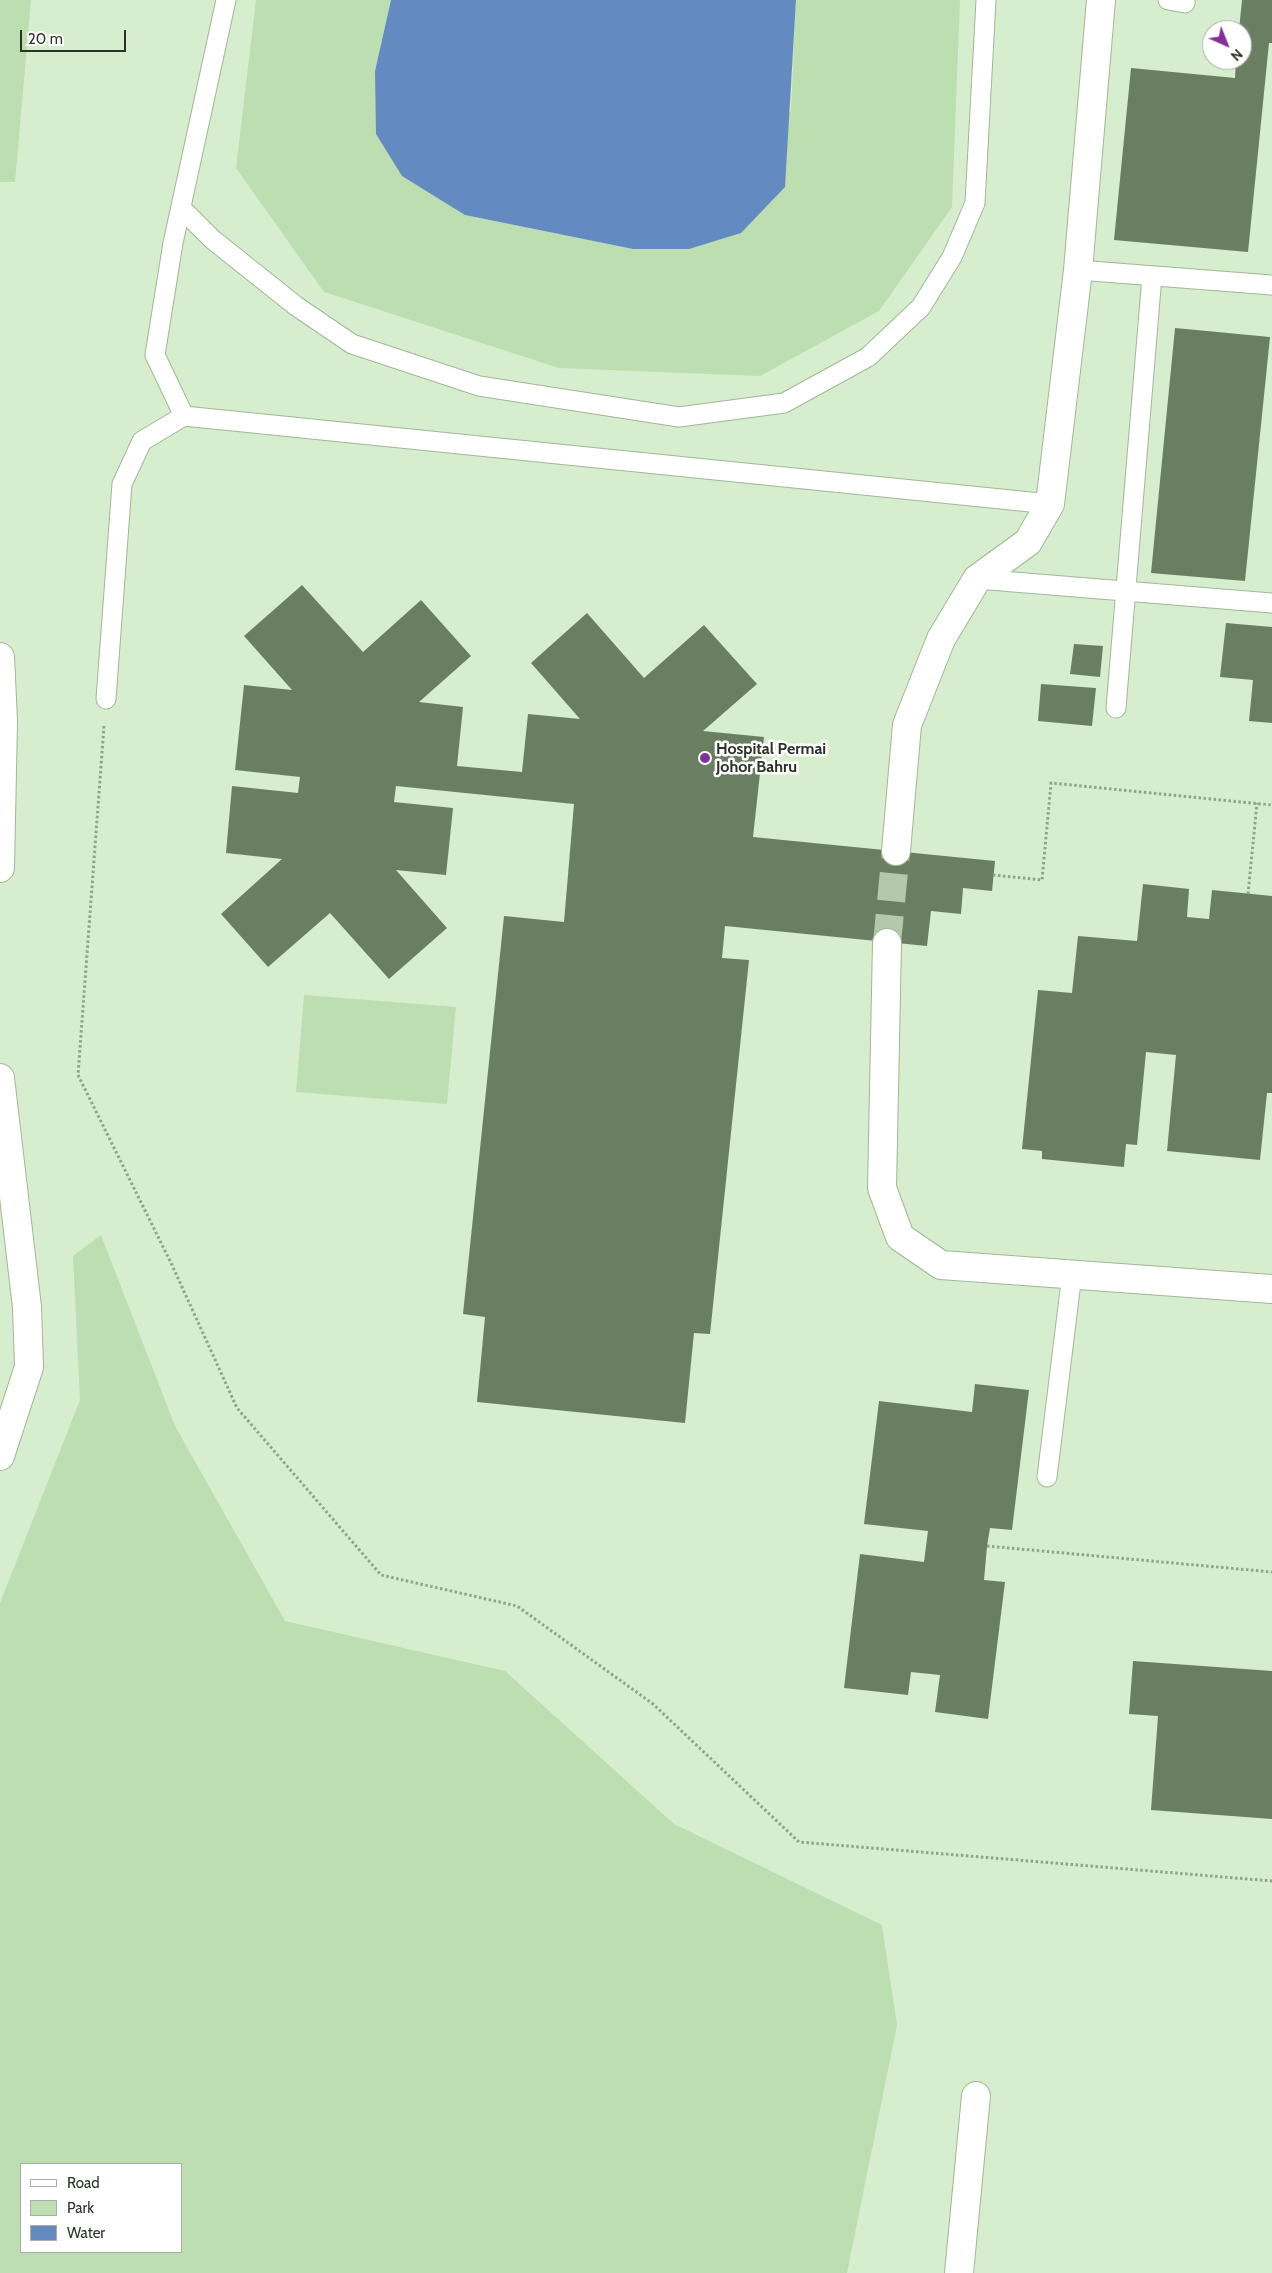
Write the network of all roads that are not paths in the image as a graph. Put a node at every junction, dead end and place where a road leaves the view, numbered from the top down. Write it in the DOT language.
graph roads {
  1 [pos="226,0"];
  2 [pos="986,0"];
  3 [pos="1101,0"];
  4 [pos="1168,0"];
  5 [pos="1186,0"];
  6 [pos="181,208"];
  7 [pos="1078,270"];
  8 [pos="1152,276"];
  9 [pos="1272,285"];
  10 [pos="184,416"];
  11 [pos="1050,504"];
  12 [pos="977,579"];
  13 [pos="1125,591"];
  14 [pos="1271,603"];
  15 [pos="0,657"];
  16 [pos="106,699"];
  17 [pos="1116,708"];
  18 [pos="1,720"];
  19 [pos="896,851"];
  20 [pos="0,868"];
  21 [pos="887,943"];
  22 [pos="0,1078"];
  23 [pos="1072,1274"];
  24 [pos="1272,1289"];
  25 [pos="0,1456"];
  26 [pos="1047,1477"];
  27 [pos="976,2096"];
  28 [pos="959,2273"];
  1 -- 6 [label="lane"];
  2 -- 6 [label="lane"];
  3 -- 7 [label="street"];
  4 -- 5 [label="lane"];
  6 -- 10 [label="lane"];
  7 -- 8 [label="lane"];
  7 -- 11 [label="street"];
  8 -- 9 [label="lane"];
  8 -- 13 [label="lane"];
  10 -- 11 [label="lane"];
  10 -- 16 [label="lane"];
  11 -- 12 [label="street"];
  12 -- 13 [label="lane"];
  12 -- 19 [label="street"];
  13 -- 14 [label="lane"];
  13 -- 17 [label="lane"];
  15 -- 18 [label="street"];
  18 -- 20 [label="street"];
  21 -- 23 [label="street"];
  22 -- 25 [label="street"];
  23 -- 24 [label="street"];
  23 -- 26 [label="lane"];
  27 -- 28 [label="street"];
}
